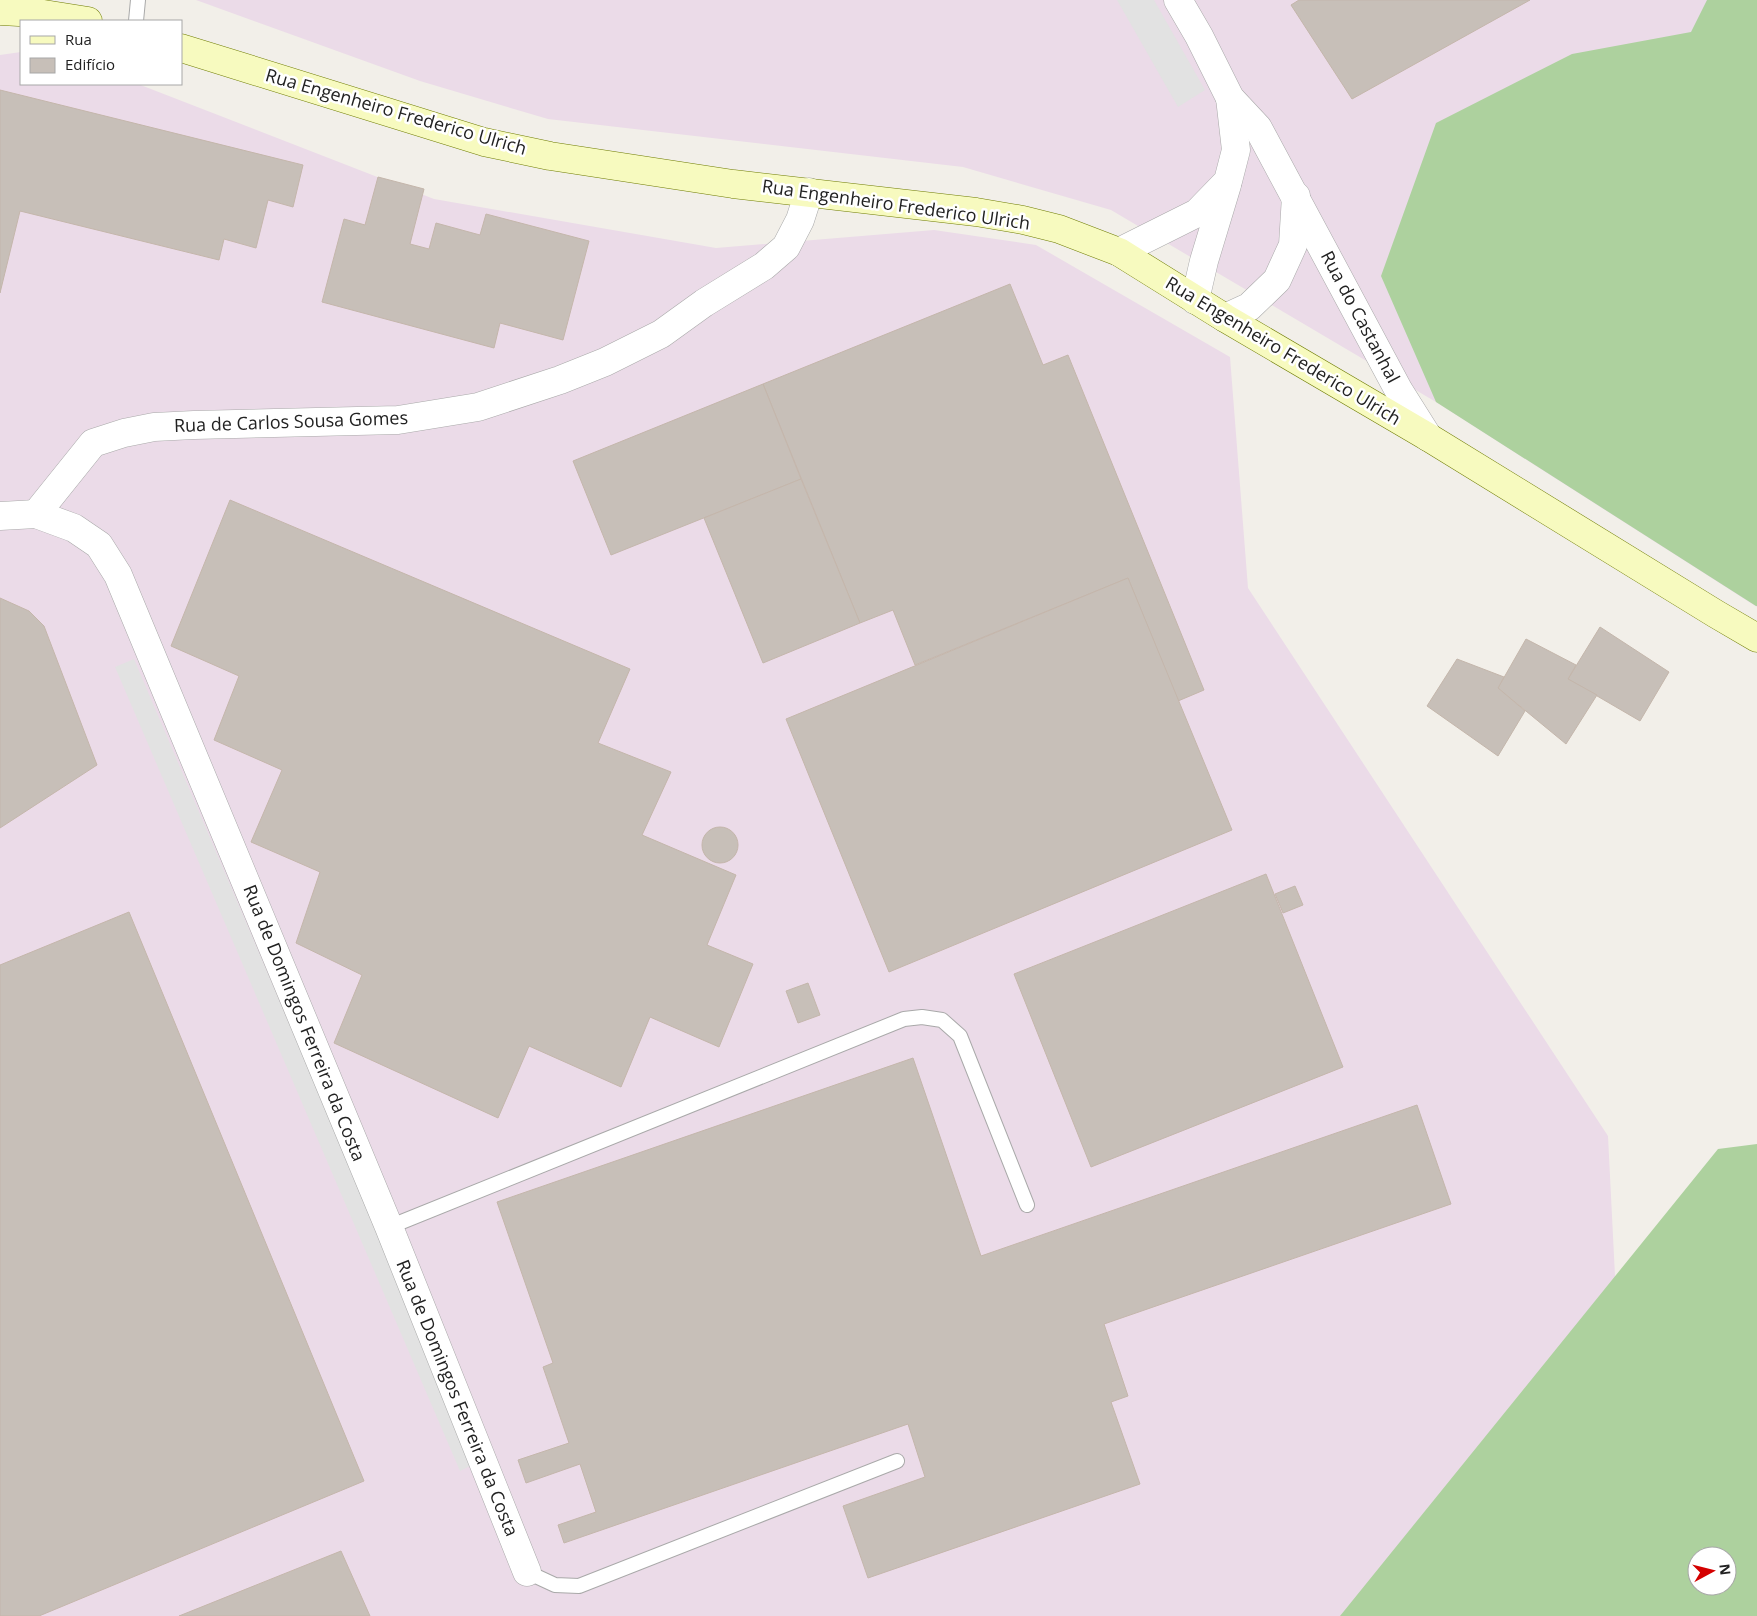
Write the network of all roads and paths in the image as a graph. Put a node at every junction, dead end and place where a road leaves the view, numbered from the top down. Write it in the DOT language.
graph roads {
  1 [pos="138,0"];
  2 [pos="1178,0"];
  3 [pos="4,13"];
  4 [pos="81,20"];
  5 [pos="136,20"];
  6 [pos="182,48"];
  7 [pos="1230,98"];
  8 [pos="1228,181"];
  9 [pos="809,192"];
  10 [pos="1296,196"];
  11 [pos="1119,252"];
  12 [pos="1195,300"];
  13 [pos="1225,318"];
  14 [pos="1428,437"];
  15 [pos="36,514"];
  16 [pos="0,516"];
  17 [pos="1757,638"];
  18 [pos="1027,1205"];
  19 [pos="388,1227"];
  20 [pos="897,1461"];
  21 [pos="527,1572"];
  1 -- 5 [label="lane"];
  2 -- 7 [label="street, Rua do Castanhal"];
  3 -- 4 [label="main road"];
  6 -- 9 [label="main road, Rua Engenheiro Frederico Ulrich"];
  7 -- 8 [label="street, Rua do Castanhal"];
  7 -- 10 [label="street, Rua do Castanhal"];
  8 -- 11 [label="street, Rua do Castanhal"];
  8 -- 12 [label="street, Rua do Castanhal"];
  9 -- 11 [label="main road, Rua Engenheiro Frederico Ulrich"];
  9 -- 15 [label="street, Rua de Carlos Sousa Gomes"];
  10 -- 13 [label="street, Rua do Castanhal"];
  10 -- 14 [label="street, Rua do Castanhal"];
  11 -- 12 [label="main road, Rua Engenheiro Frederico Ulrich"];
  12 -- 13 [label="main road, Rua Engenheiro Frederico Ulrich"];
  13 -- 14 [label="main road, Rua Engenheiro Frederico Ulrich"];
  14 -- 17 [label="main road, Rua Engenheiro Frederico Ulrich"];
  15 -- 16 [label="street"];
  15 -- 19 [label="street, Rua de Domingos Ferreira da Costa"];
  18 -- 19 [label="lane"];
  19 -- 21 [label="street, Rua de Domingos Ferreira da Costa"];
  20 -- 21 [label="lane"];
}
